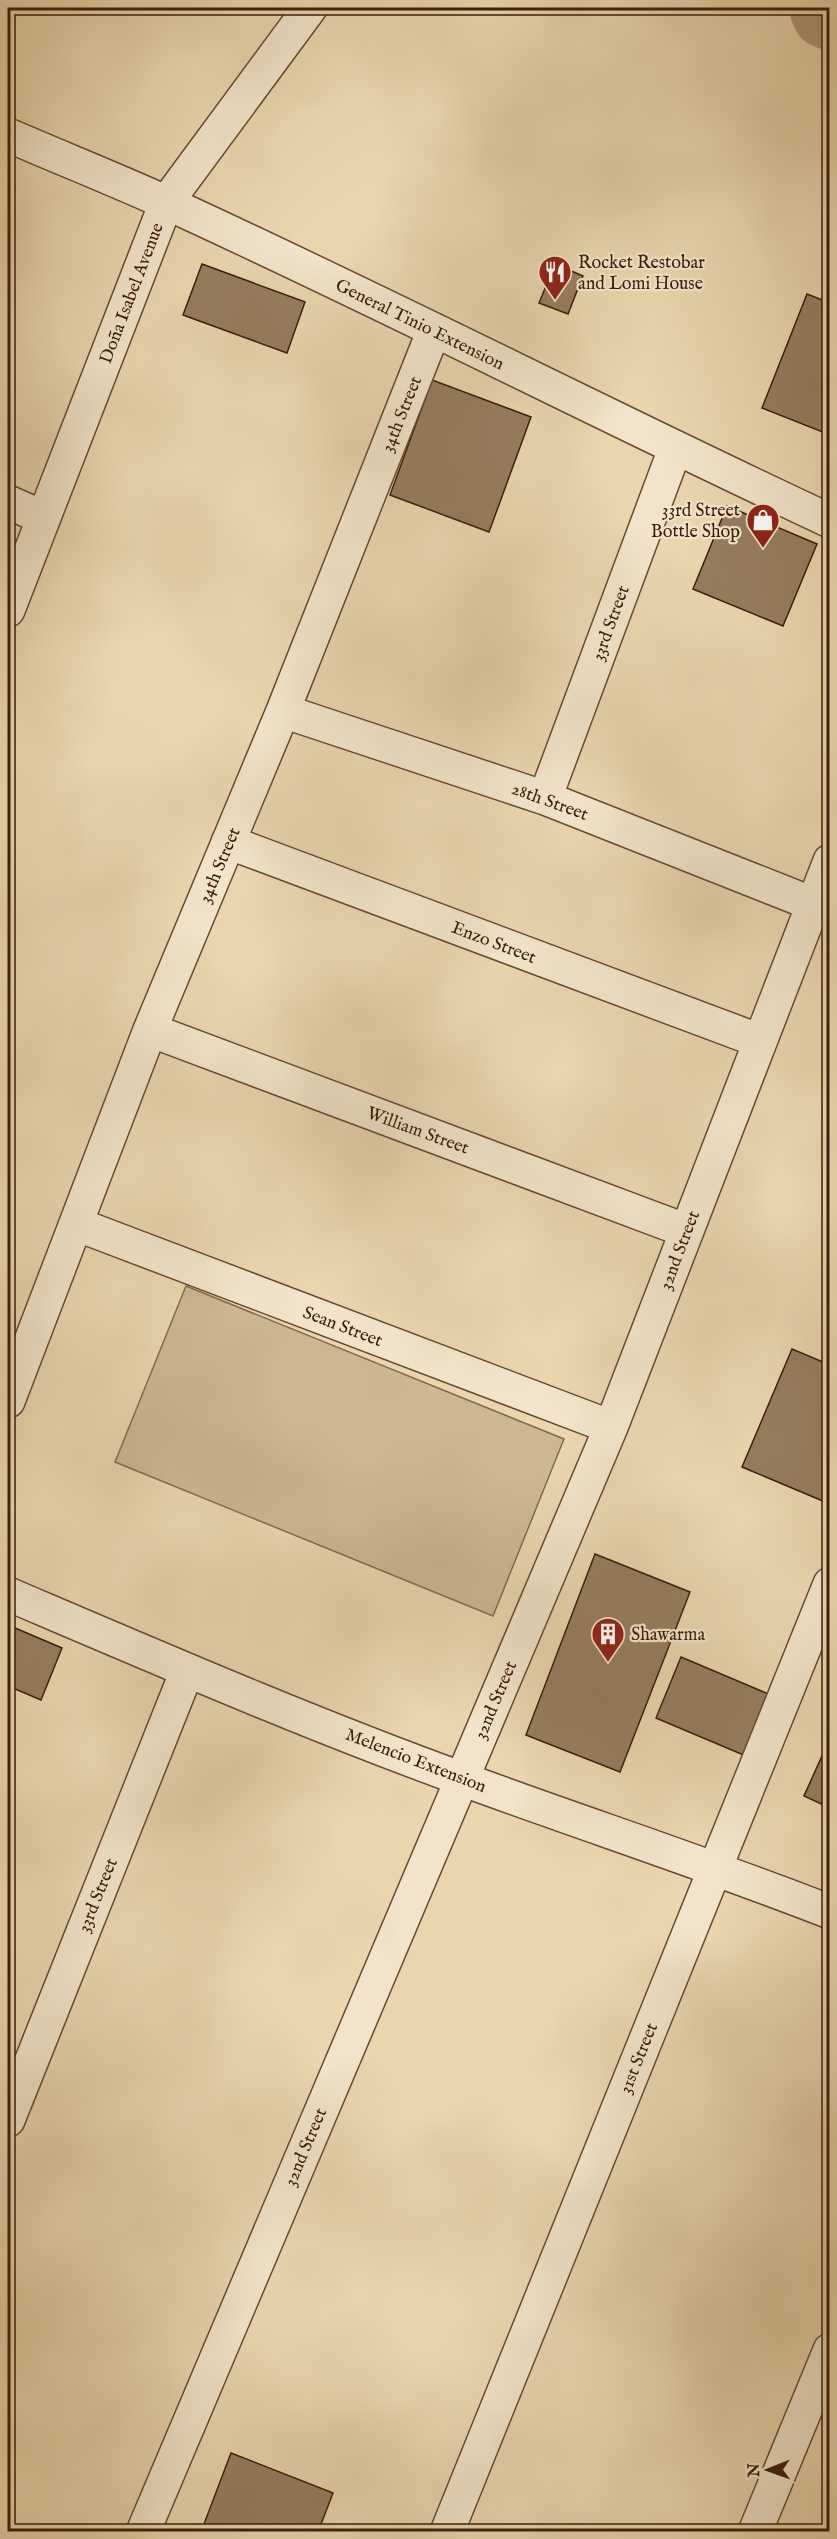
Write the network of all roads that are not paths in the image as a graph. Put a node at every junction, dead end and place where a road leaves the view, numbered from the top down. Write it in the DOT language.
graph roads {
  1 [pos="310,8"];
  2 [pos="8,135"];
  3 [pos="166,203"];
  4 [pos="434,330"];
  5 [pos="675,449"];
  6 [pos="8,502"];
  7 [pos="42,517"];
  8 [pos="830,521"];
  9 [pos="8,610"];
  10 [pos="283,711"];
  11 [pos="545,798"];
  12 [pos="228,842"];
  13 [pos="830,861"];
  14 [pos="813,904"];
  15 [pos="150,1030"];
  16 [pos="760,1041"];
  17 [pos="76,1224"];
  18 [pos="687,1230"];
  19 [pos="8,1401"];
  20 [pos="611,1427"];
  21 [pos="830,1584"];
  22 [pos="8,1594"];
  23 [pos="188,1671"];
  24 [pos="461,1778"];
  25 [pos="715,1867"];
  26 [pos="830,1912"];
  27 [pos="8,2120"];
  28 [pos="830,2350"];
  29 [pos="143,2532"];
  30 [pos="447,2532"];
  31 [pos="755,2532"];
  1 -- 3 [label="street, Doña Isabel Avenue"];
  2 -- 3 [label="street, General Tinio Extension"];
  3 -- 4 [label="street, General Tinio Extension"];
  3 -- 7 [label="street, Doña Isabel Avenue"];
  4 -- 5 [label="street, General Tinio Extension"];
  4 -- 10 [label="street, 34th Street"];
  5 -- 8 [label="street, General Tinio Extension"];
  5 -- 11 [label="street, 33rd Street"];
  6 -- 7 [label="street"];
  7 -- 9 [label="street, Doña Isabel Avenue"];
  10 -- 11 [label="street, 28th Street"];
  10 -- 12 [label="street, 34th Street"];
  11 -- 14 [label="street, 28th Street"];
  12 -- 15 [label="street, 34th Street"];
  12 -- 16 [label="street, Enzo Street"];
  13 -- 14 [label="street, 32nd Street"];
  14 -- 16 [label="street, 32nd Street"];
  15 -- 17 [label="street, 34th Street"];
  15 -- 18 [label="street, William Street"];
  16 -- 18 [label="street, 32nd Street"];
  17 -- 19 [label="street, 34th Street"];
  17 -- 20 [label="street, Sean Street"];
  18 -- 20 [label="street, 32nd Street"];
  20 -- 24 [label="street, 32nd Street"];
  21 -- 25 [label="street, 31st Street"];
  22 -- 23 [label="street, Melencio Extension"];
  23 -- 24 [label="street, Melencio Extension"];
  23 -- 27 [label="street, 33rd Street"];
  24 -- 25 [label="street, Melencio Extension"];
  24 -- 29 [label="street, 32nd Street"];
  25 -- 26 [label="street, Melencio Extension"];
  25 -- 30 [label="street, 31st Street"];
  28 -- 31 [label="street"];
}
